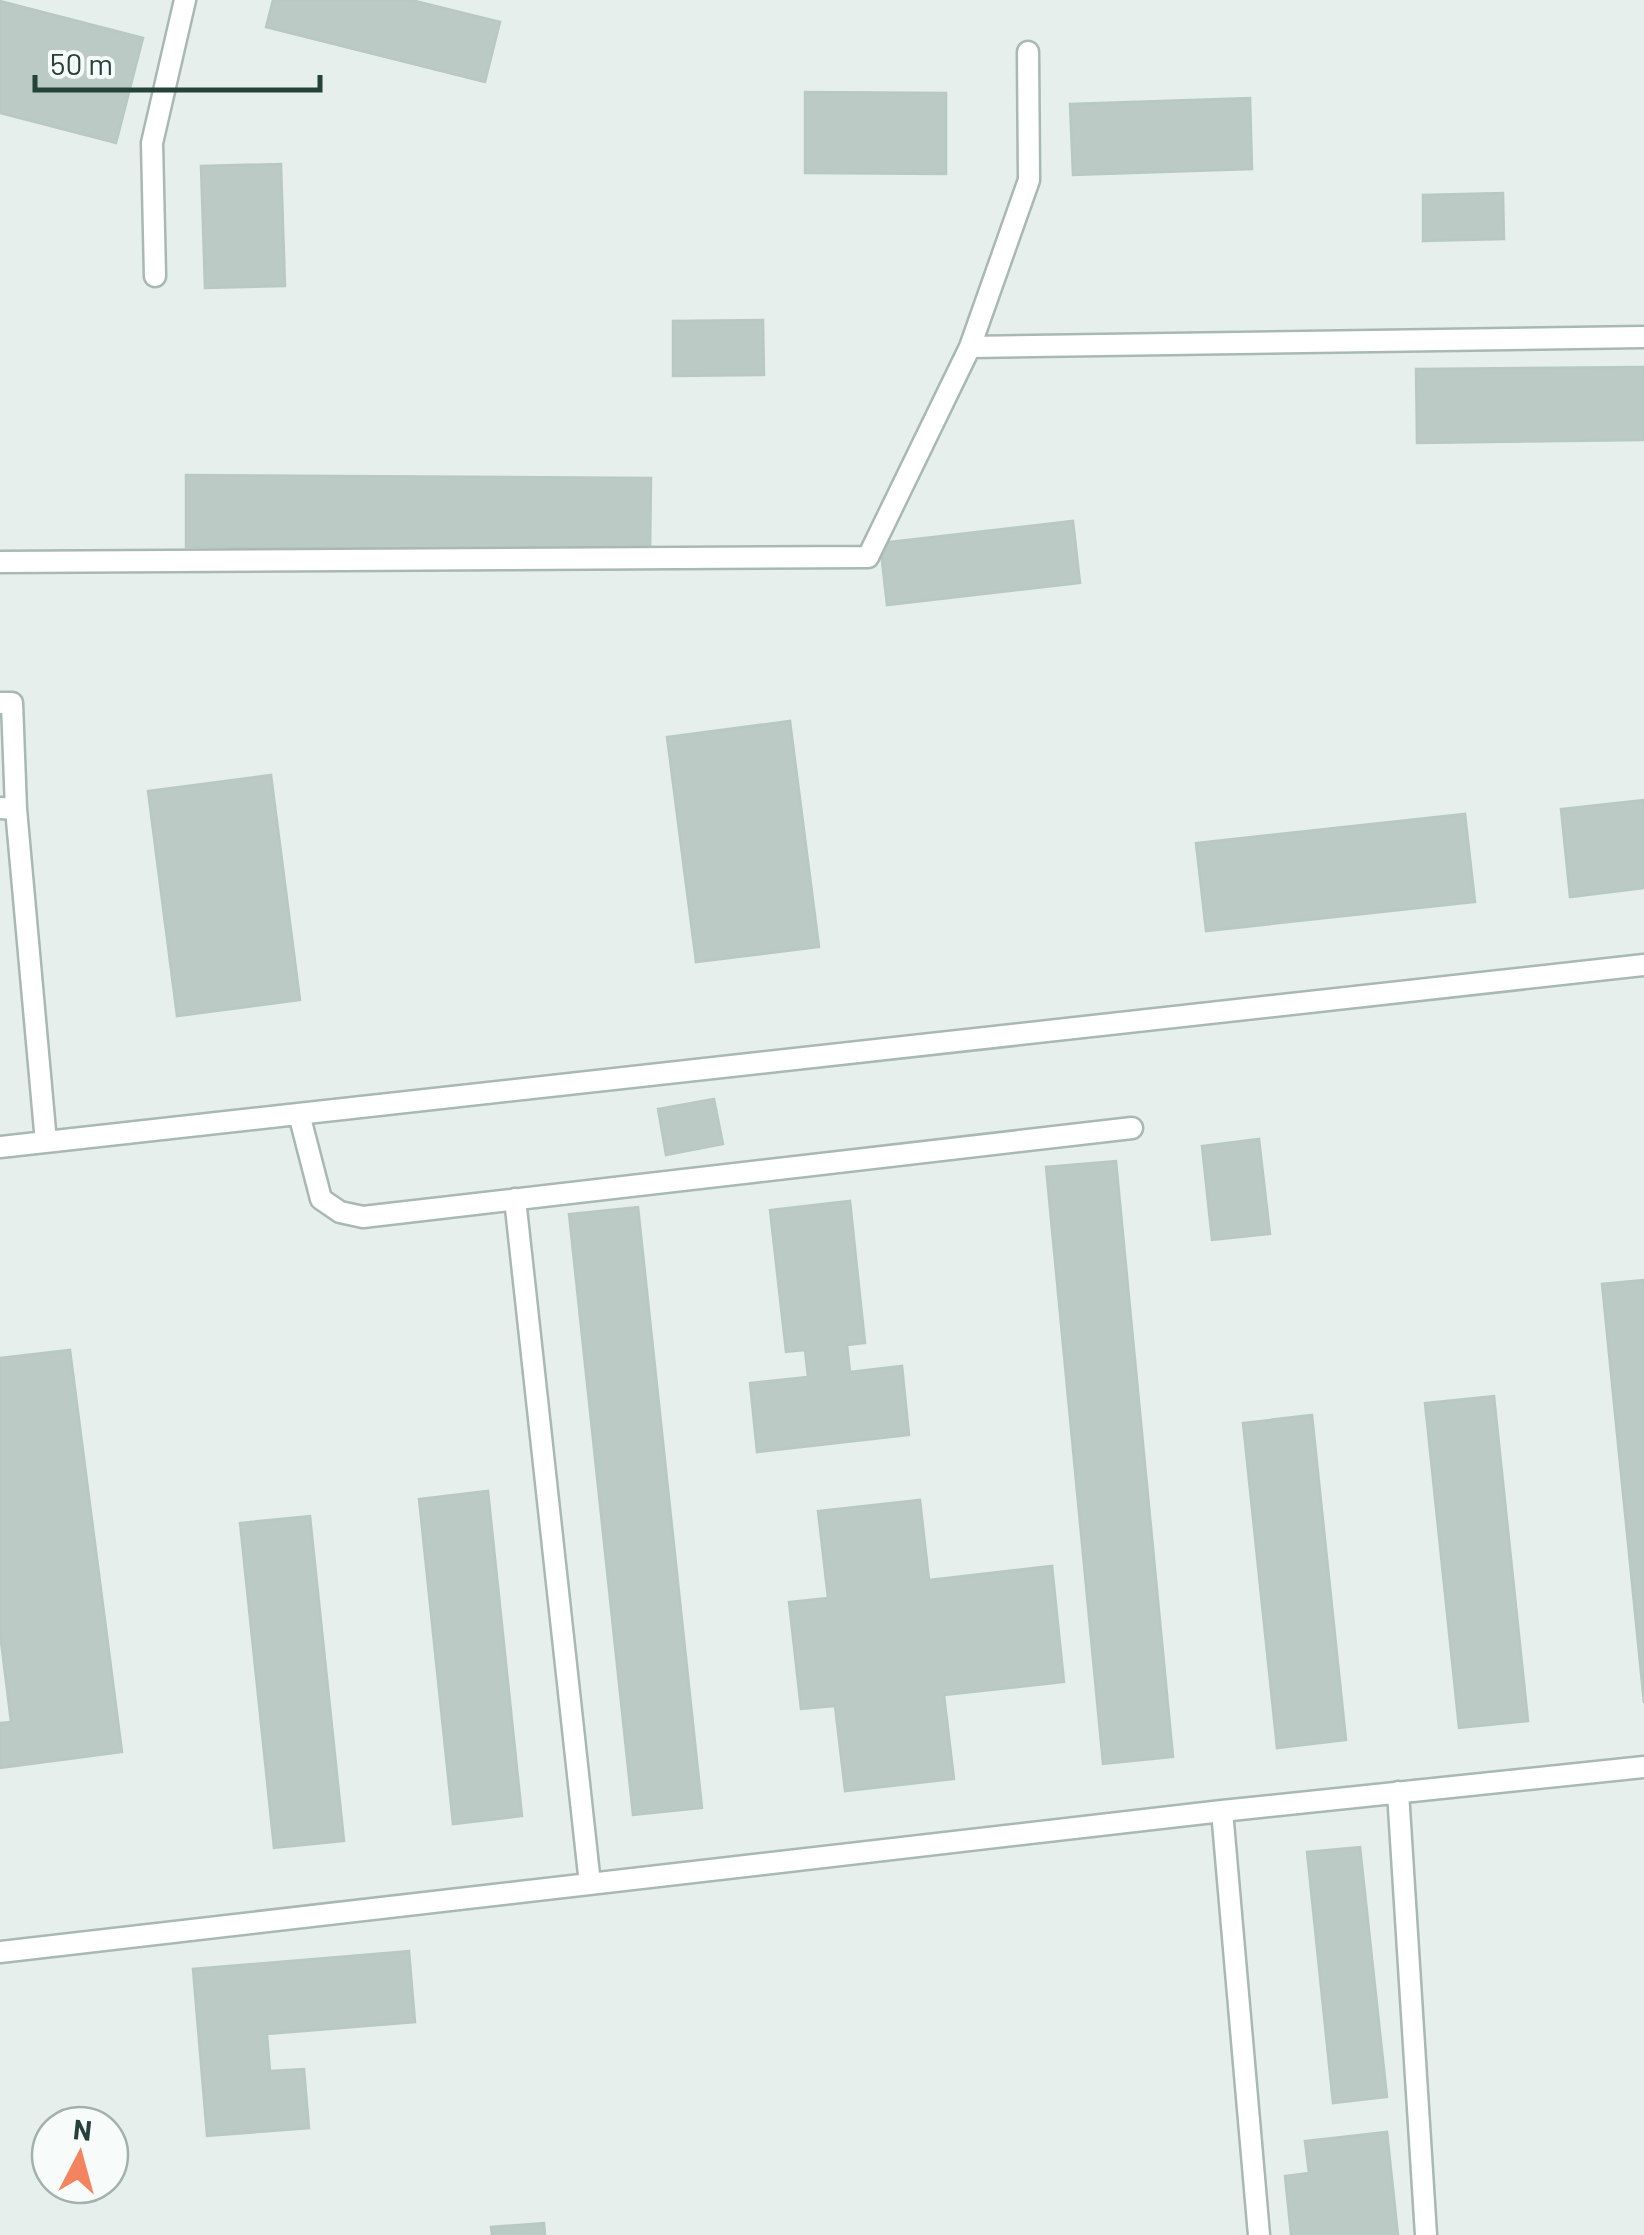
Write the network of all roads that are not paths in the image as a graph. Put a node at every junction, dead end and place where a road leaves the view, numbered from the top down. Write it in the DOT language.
graph roads {
  1 [pos="185,0"];
  2 [pos="1028,52"];
  3 [pos="155,276"];
  4 [pos="1644,337"];
  5 [pos="970,347"];
  6 [pos="0,562"];
  7 [pos="0,703"];
  8 [pos="8,809"];
  9 [pos="1644,965"];
  10 [pos="299,1114"];
  11 [pos="1132,1128"];
  12 [pos="46,1142"];
  13 [pos="0,1147"];
  14 [pos="515,1199"];
  15 [pos="1644,1767"];
  16 [pos="1398,1792"];
  17 [pos="1222,1811"];
  18 [pos="590,1884"];
  19 [pos="0,1952"];
  20 [pos="1259,2235"];
  21 [pos="1426,2235"];
  1 -- 3 [label="lane"];
  2 -- 5 [label="lane"];
  4 -- 5 [label="lane"];
  5 -- 6 [label="lane"];
  7 -- 8 [label="lane"];
  8 -- 12 [label="lane"];
  9 -- 10 [label="lane"];
  10 -- 12 [label="lane"];
  10 -- 14 [label="lane"];
  11 -- 14 [label="lane"];
  12 -- 13 [label="lane"];
  14 -- 18 [label="lane"];
  15 -- 16 [label="lane"];
  16 -- 17 [label="lane"];
  16 -- 21 [label="lane"];
  17 -- 18 [label="lane"];
  17 -- 20 [label="lane"];
  18 -- 19 [label="lane"];
}
